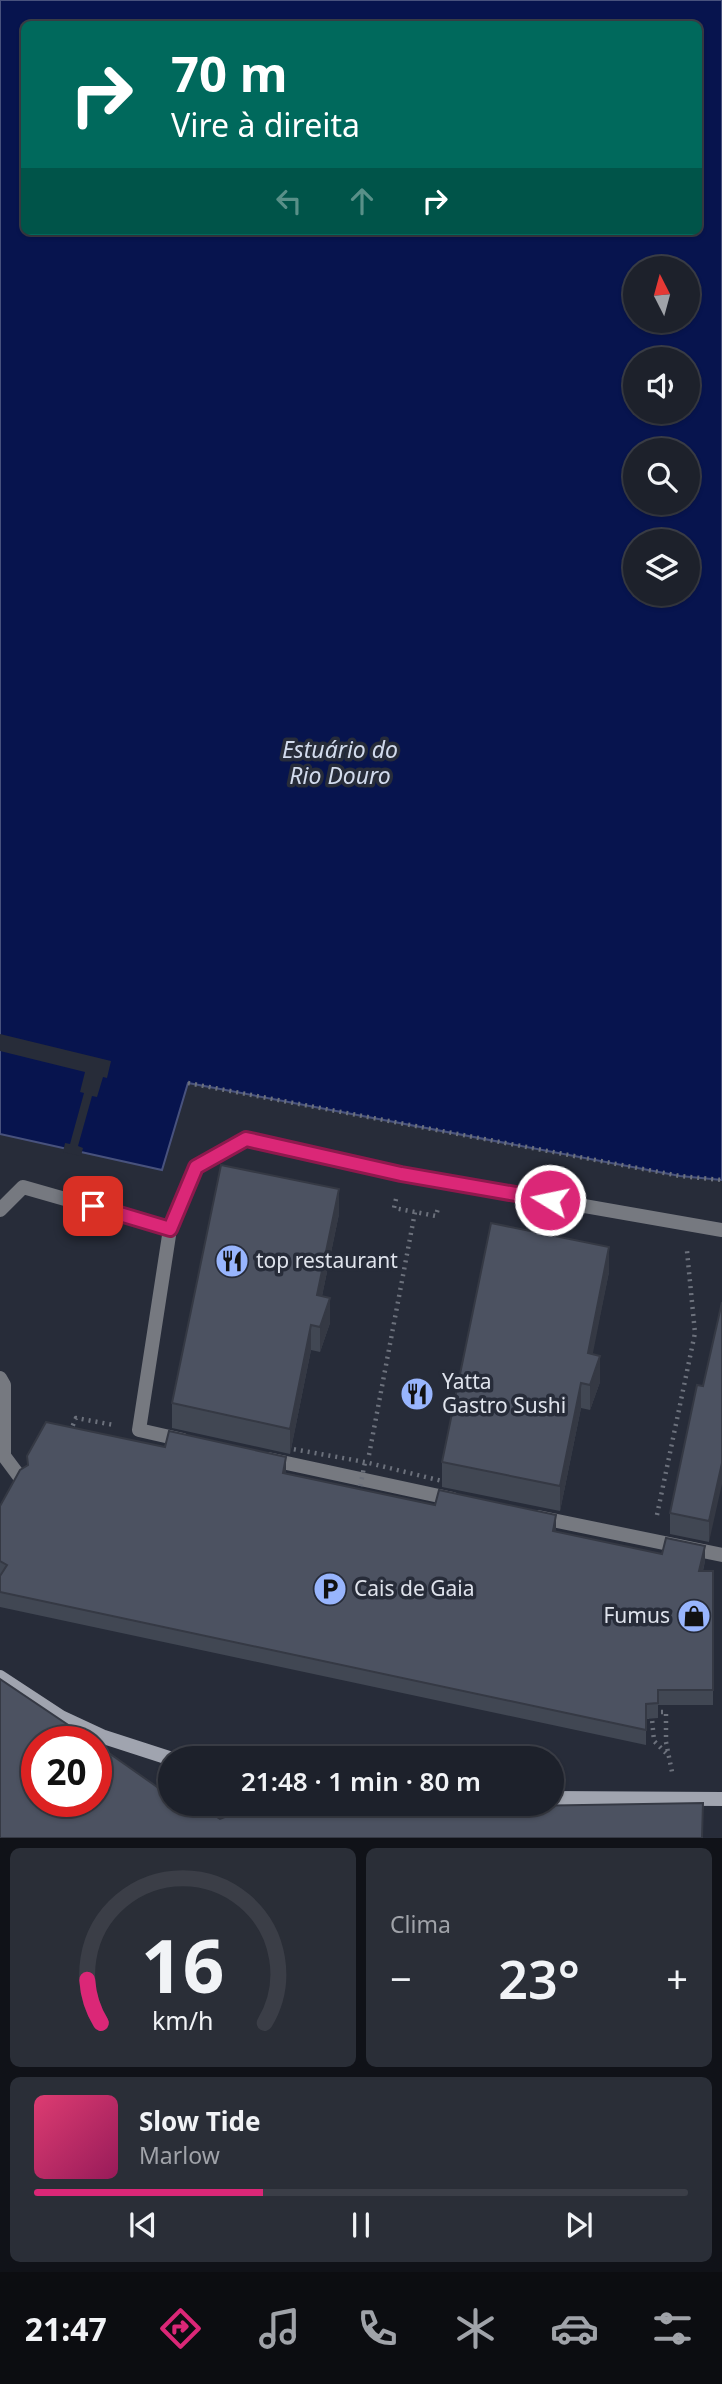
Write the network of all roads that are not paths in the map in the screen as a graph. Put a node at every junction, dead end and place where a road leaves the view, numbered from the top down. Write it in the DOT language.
graph roads {
  1 [pos="0,1210"];
  2 [pos="170,1229"];
  3 [pos="722,1230"];
  4 [pos="0,1378"];
  5 [pos="192,1442"];
  6 [pos="258,1457"];
  7 [pos="19,1476"];
  8 [pos="464,1501"];
  9 [pos="530,1515"];
  10 [pos="722,1555"];
  11 [pos="0,1677"];
  12 [pos="158,1754"];
  13 [pos="564,1798"];
  14 [pos="722,1799"];
  15 [pos="191,1816"];
  16 [pos="221,1816"];
  17 [pos="190,1827"];
  18 [pos="220,1834"];
  1 -- 2 [label="street"];
  2 -- 3 [label="street"];
  2 -- 5 [label="street"];
  4 -- 7 [label="street"];
  6 -- 8 [label="street"];
  9 -- 10 [label="street"];
  11 -- 12 [label="street"];
  13 -- 14 [label="street"];
  15 -- 17 [label="street"];
  16 -- 18 [label="street"];
}
